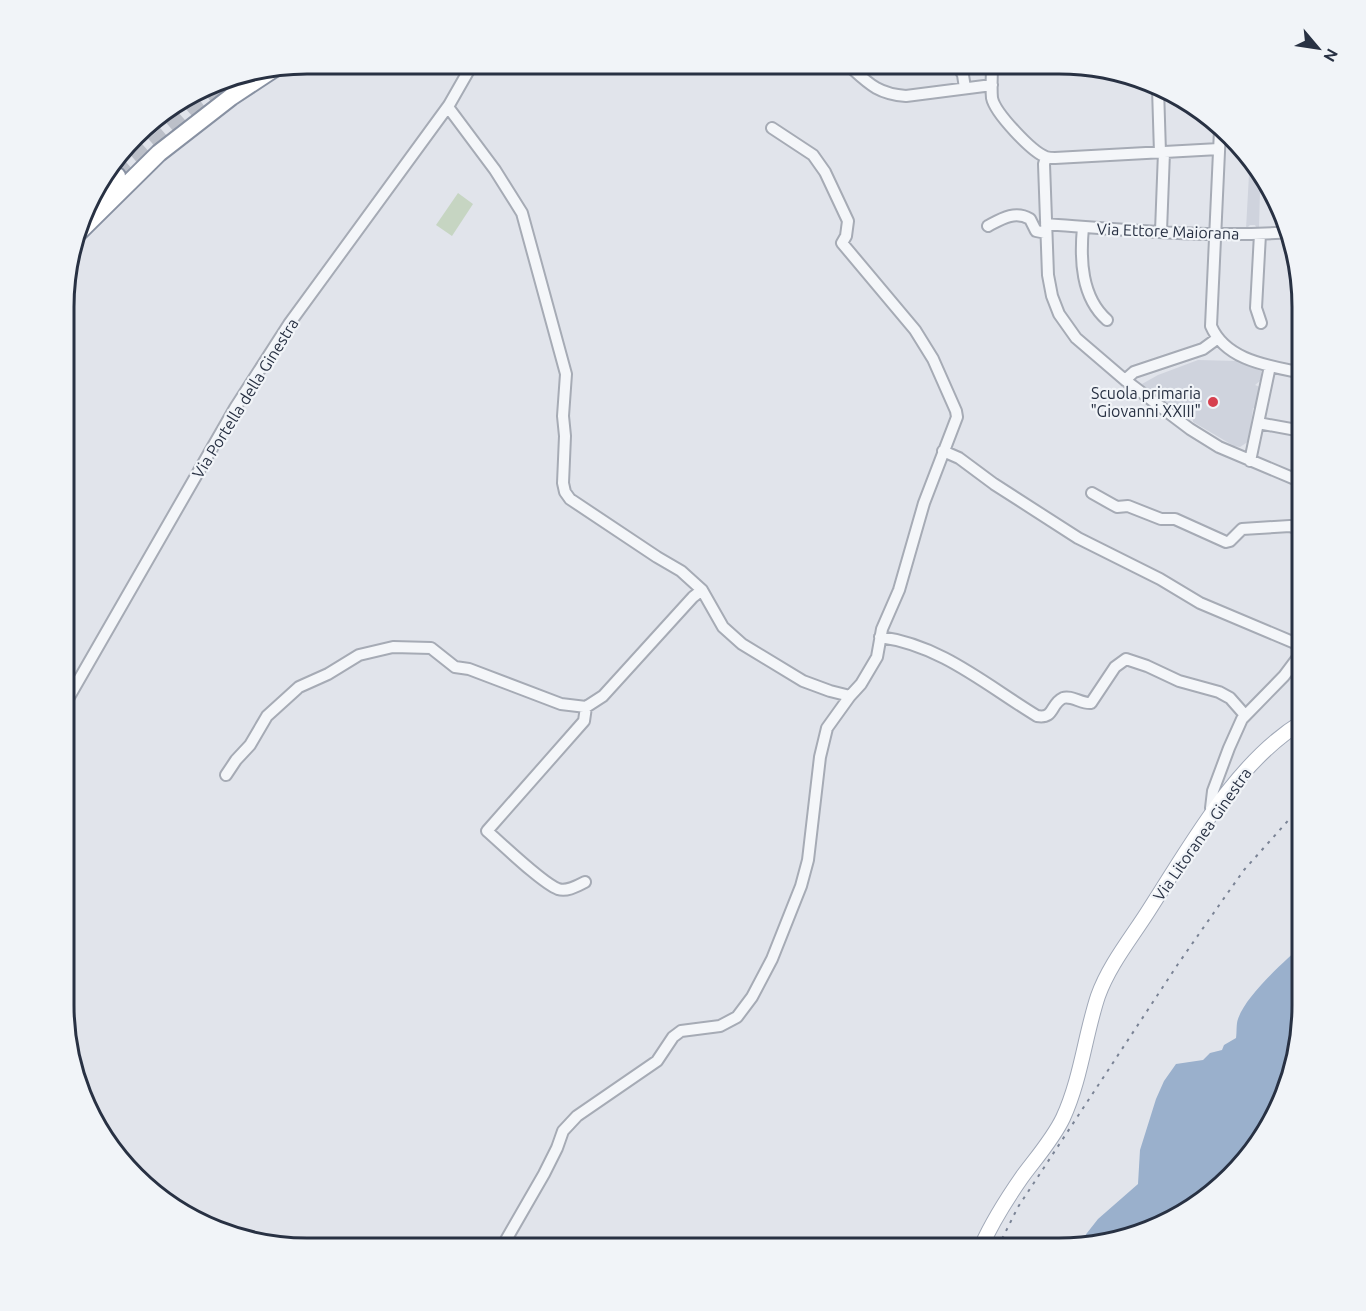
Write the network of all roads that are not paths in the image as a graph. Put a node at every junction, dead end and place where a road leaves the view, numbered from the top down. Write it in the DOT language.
graph roads {
  1 [pos="467,74"];
  2 [pos="860,74"];
  3 [pos="962,74"];
  4 [pos="992,74"];
  5 [pos="259,78"];
  6 [pos="992,84"];
  7 [pos="965,88"];
  8 [pos="1158,96"];
  9 [pos="448,107"];
  10 [pos="772,128"];
  11 [pos="1220,138"];
  12 [pos="1219,149"];
  13 [pos="1162,153"];
  14 [pos="1046,157"];
  15 [pos="117,176"];
  16 [pos="108,185"];
  17 [pos="89,222"];
  18 [pos="988,226"];
  19 [pos="1083,227"];
  20 [pos="1046,229"];
  21 [pos="1161,231"];
  22 [pos="1281,233"];
  23 [pos="1215,234"];
  24 [pos="1260,234"];
  25 [pos="1107,320"];
  26 [pos="1261,323"];
  27 [pos="1218,338"];
  28 [pos="1270,366"];
  29 [pos="1292,371"];
  30 [pos="1125,380"];
  31 [pos="1258,423"];
  32 [pos="1292,429"];
  33 [pos="943,451"];
  34 [pos="1250,461"];
  35 [pos="1292,478"];
  36 [pos="1092,493"];
  37 [pos="1292,527"];
  38 [pos="702,590"];
  39 [pos="880,637"];
  40 [pos="1292,642"];
  41 [pos="1292,665"];
  42 [pos="74,688"];
  43 [pos="850,696"];
  44 [pos="586,707"];
  45 [pos="1245,715"];
  46 [pos="1292,728"];
  47 [pos="226,775"];
  48 [pos="1215,811"];
  49 [pos="585,882"];
  50 [pos="508,1238"];
  51 [pos="986,1238"];
  1 -- 9 [label="street, Via Portella della Ginestra"];
  2 -- 7 [label="street"];
  3 -- 7 [label="street"];
  4 -- 6 [label="street"];
  5 -- 17 [label="highway"];
  6 -- 7 [label="street"];
  6 -- 14 [label="street"];
  8 -- 13 [label="street"];
  9 -- 38 [label="street"];
  9 -- 42 [label="street, Via Portella della Ginestra"];
  10 -- 33 [label="street"];
  11 -- 12 [label="street"];
  12 -- 13 [label="street"];
  12 -- 23 [label="street"];
  13 -- 14 [label="street"];
  13 -- 21 [label="street"];
  14 -- 20 [label="street"];
  15 -- 16 [label="highway"];
  18 -- 20 [label="street"];
  19 -- 20 [label="street, Via Ettore Maiorana"];
  19 -- 21 [label="street, Via Ettore Maiorana"];
  19 -- 25 [label="street"];
  20 -- 30 [label="street"];
  21 -- 23 [label="street, Via Ettore Maiorana"];
  22 -- 24 [label="street, Via Ettore Maiorana"];
  23 -- 24 [label="street, Via Ettore Maiorana"];
  23 -- 27 [label="street"];
  24 -- 26 [label="street"];
  27 -- 28 [label="street"];
  27 -- 30 [label="street"];
  28 -- 29 [label="street"];
  28 -- 31 [label="street"];
  30 -- 34 [label="street"];
  31 -- 32 [label="street"];
  31 -- 34 [label="street"];
  33 -- 39 [label="street"];
  33 -- 40 [label="street"];
  34 -- 35 [label="street"];
  36 -- 37 [label="street"];
  38 -- 43 [label="street"];
  38 -- 44 [label="street"];
  39 -- 43 [label="street"];
  39 -- 45 [label="street"];
  41 -- 45 [label="street"];
  43 -- 50 [label="street"];
  44 -- 47 [label="street"];
  44 -- 49 [label="street"];
  45 -- 48 [label="street"];
  46 -- 48 [label="main road, Via Litoranea Ginestra"];
  48 -- 51 [label="main road, Via Litoranea Ginestra"];
}
